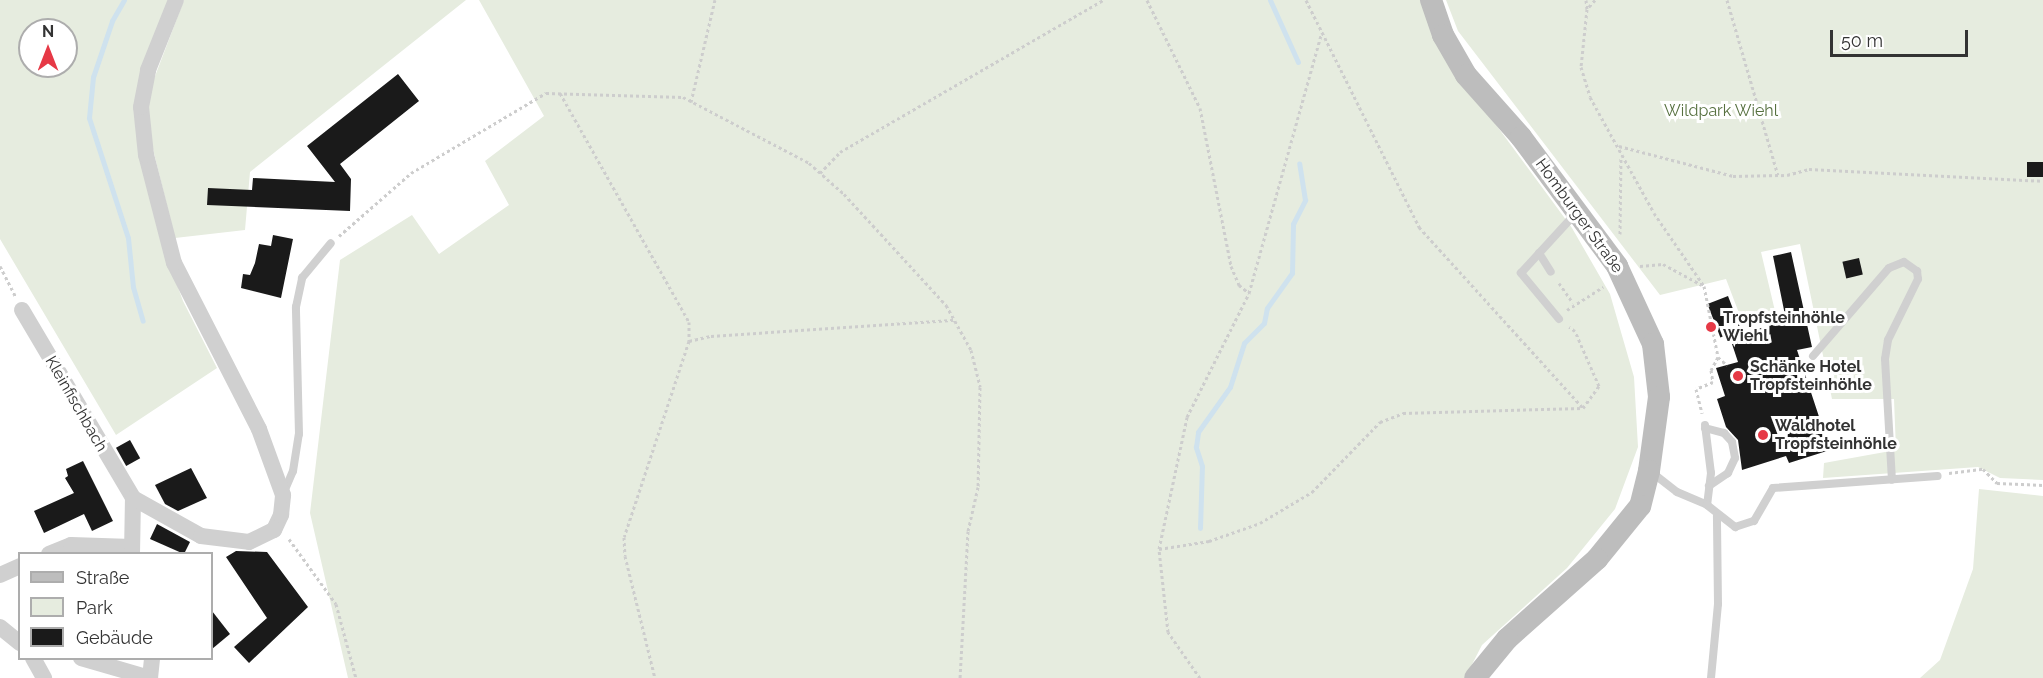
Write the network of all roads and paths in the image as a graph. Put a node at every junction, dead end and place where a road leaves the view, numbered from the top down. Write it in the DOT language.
graph roads {
  1 [pos="176,0"];
  2 [pos="715,0"];
  3 [pos="1103,0"];
  4 [pos="1147,0"];
  5 [pos="1306,0"];
  6 [pos="1431,0"];
  7 [pos="1586,0"];
  8 [pos="1595,0"];
  9 [pos="1727,0"];
  10 [pos="1587,9"];
  11 [pos="1321,35"];
  12 [pos="560,93"];
  13 [pos="691,102"];
  14 [pos="1619,146"];
  15 [pos="1621,155"];
  16 [pos="820,173"];
  17 [pos="1778,175"];
  18 [pos="2043,181"];
  19 [pos="1577,212"];
  20 [pos="331,243"];
  21 [pos="1539,253"];
  22 [pos="0,266"];
  23 [pos="1617,266"];
  24 [pos="1640,266"];
  25 [pos="1551,272"];
  26 [pos="1704,286"];
  27 [pos="1604,287"];
  28 [pos="1249,293"];
  29 [pos="22,310"];
  30 [pos="1559,319"];
  31 [pos="954,320"];
  32 [pos="689,341"];
  33 [pos="1813,356"];
  34 [pos="1718,357"];
  35 [pos="1727,365"];
  36 [pos="1583,408"];
  37 [pos="1705,426"];
  38 [pos="1649,471"];
  39 [pos="1938,476"];
  40 [pos="1892,480"];
  41 [pos="2043,485"];
  42 [pos="1710,486"];
  43 [pos="283,495"];
  44 [pos="132,498"];
  45 [pos="1707,505"];
  46 [pos="1718,516"];
  47 [pos="277,524"];
  48 [pos="1159,549"];
  49 [pos="132,550"];
  50 [pos="53,552"];
  51 [pos="18,567"];
  52 [pos="0,574"];
  53 [pos="0,627"];
  54 [pos="18,641"];
  55 [pos="34,660"];
  56 [pos="88,660"];
  57 [pos="152,660"];
  58 [pos="44,678"];
  59 [pos="150,678"];
  60 [pos="356,678"];
  61 [pos="655,678"];
  62 [pos="960,678"];
  63 [pos="1200,678"];
  64 [pos="1475,678"];
  65 [pos="1711,678"];
  1 -- 43 [label="street"];
  2 -- 13 [label="path"];
  3 -- 16 [label="path"];
  4 -- 28 [label="path"];
  5 -- 11 [label="path"];
  6 -- 19 [label="main road, Homburger Straße"];
  7 -- 10 [label="path"];
  8 -- 10 [label="path"];
  9 -- 17 [label="path"];
  10 -- 14 [label="path"];
  11 -- 28 [label="path"];
  11 -- 36 [label="path"];
  12 -- 13 [label="path"];
  12 -- 20 [label="path"];
  12 -- 32 [label="path"];
  13 -- 16 [label="path"];
  14 -- 15 [label="path"];
  14 -- 17 [label="path"];
  15 -- 23 [label="path"];
  15 -- 26 [label="path"];
  16 -- 31 [label="path"];
  17 -- 18 [label="path"];
  19 -- 21 [label="lane"];
  19 -- 23 [label="main road, Homburger Straße"];
  20 -- 43 [label="lane"];
  21 -- 25 [label="lane"];
  21 -- 30 [label="lane"];
  22 -- 29 [label="path"];
  23 -- 38 [label="main road, Homburger Straße"];
  24 -- 26 [label="path"];
  25 -- 27 [label="path"];
  26 -- 34 [label="path"];
  28 -- 48 [label="path"];
  29 -- 44 [label="street, Kleinfischbach"];
  30 -- 36 [label="path"];
  31 -- 32 [label="path"];
  31 -- 62 [label="path"];
  32 -- 61 [label="path"];
  33 -- 40 [label="lane"];
  34 -- 35 [label="path"];
  34 -- 37 [label="path"];
  36 -- 48 [label="path"];
  37 -- 42 [label="lane"];
  37 -- 42 [label="lane"];
  38 -- 45 [label="lane"];
  38 -- 64 [label="main road, Homburger Straße"];
  39 -- 40 [label="lane"];
  39 -- 41 [label="path"];
  40 -- 46 [label="lane"];
  42 -- 45 [label="lane"];
  43 -- 47 [label="street"];
  44 -- 47 [label="street"];
  44 -- 49 [label="street"];
  45 -- 46 [label="lane"];
  46 -- 65 [label="lane"];
  47 -- 60 [label="path"];
  48 -- 63 [label="path"];
  49 -- 50 [label="street"];
  51 -- 52 [label="street"];
  53 -- 54 [label="street"];
  55 -- 58 [label="street"];
  56 -- 59 [label="street"];
  57 -- 59 [label="street"];
}
